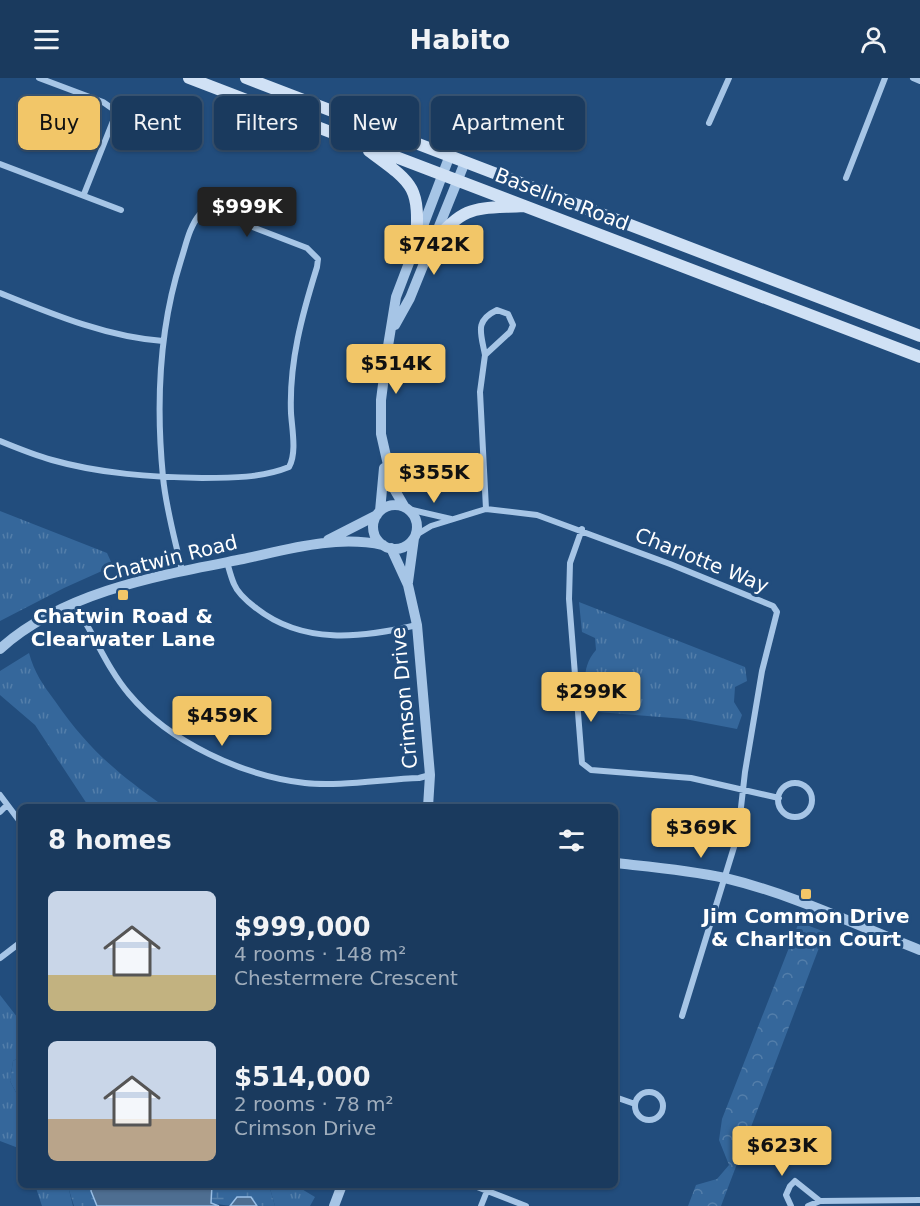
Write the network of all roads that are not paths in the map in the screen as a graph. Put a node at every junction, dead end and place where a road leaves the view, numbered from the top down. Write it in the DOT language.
graph roads {
  1 [pos="39,78"];
  2 [pos="189,78"];
  3 [pos="246,78"];
  4 [pos="729,78"];
  5 [pos="885,78"];
  6 [pos="913,78"];
  7 [pos="920,81"];
  8 [pos="709,123"];
  9 [pos="331,132"];
  10 [pos="368,150"];
  11 [pos="379,150"];
  12 [pos="450,155"];
  13 [pos="465,162"];
  14 [pos="0,164"];
  15 [pos="442,174"];
  16 [pos="846,178"];
  17 [pos="458,180"];
  18 [pos="84,194"];
  19 [pos="528,206"];
  20 [pos="121,210"];
  21 [pos="416,243"];
  22 [pos="433,243"];
  23 [pos="0,293"];
  24 [pos="392,331"];
  25 [pos="920,336"];
  26 [pos="163,341"];
  27 [pos="485,355"];
  28 [pos="920,357"];
  29 [pos="0,441"];
  30 [pos="384,459"];
  31 [pos="163,477"];
  32 [pos="406,508"];
  33 [pos="486,510"];
  34 [pos="378,513"];
  35 [pos="455,520"];
  36 [pos="582,529"];
  37 [pos="415,536"];
  38 [pos="325,542"];
  39 [pos="387,547"];
  40 [pos="227,562"];
  41 [pos="182,571"];
  42 [pos="408,585"];
  43 [pos="74,604"];
  44 [pos="417,625"];
  45 [pos="0,649"];
  46 [pos="430,775"];
  47 [pos="744,790"];
  48 [pos="0,795"];
  49 [pos="779,798"];
  50 [pos="428,804"];
  51 [pos="7,805"];
  52 [pos="0,812"];
  53 [pos="18,819"];
  54 [pos="618,863"];
  55 [pos="725,878"];
  56 [pos="18,944"];
  57 [pos="920,950"];
  58 [pos="0,958"];
  59 [pos="682,1016"];
  60 [pos="618,1098"];
  61 [pos="635,1104"];
  62 [pos="341,1188"];
  63 [pos="480,1188"];
  64 [pos="487,1191"];
  65 [pos="920,1200"];
  66 [pos="820,1201"];
  67 [pos="333,1206"];
  68 [pos="481,1206"];
  69 [pos="526,1206"];
  70 [pos="791,1206"];
  71 [pos="808,1206"];
  1 -- 18 [label="street"];
  2 -- 9 [label="main road, Baseline Road"];
  3 -- 12 [label="main road, Baseline Road"];
  4 -- 8 [label="street"];
  5 -- 16 [label="street"];
  6 -- 7 [label="street"];
  10 -- 21 [label="main road"];
  11 -- 15 [label="main road, Baseline Road"];
  12 -- 13 [label="main road, Baseline Road"];
  12 -- 15 [label="street"];
  13 -- 17 [label="street"];
  13 -- 25 [label="main road, Baseline Road"];
  14 -- 18 [label="street"];
  15 -- 17 [label="main road, Baseline Road"];
  15 -- 21 [label="street"];
  17 -- 19 [label="main road, Baseline Road"];
  17 -- 22 [label="street"];
  18 -- 20 [label="street"];
  19 -- 22 [label="main road"];
  19 -- 28 [label="main road, Baseline Road"];
  21 -- 24 [label="street"];
  22 -- 24 [label="street"];
  23 -- 26 [label="street"];
  24 -- 30 [label="street"];
  26 -- 31 [label="street"];
  26 -- 31 [label="street"];
  27 -- 27 [label="street"];
  27 -- 33 [label="street"];
  29 -- 31 [label="street"];
  30 -- 32 [label="street"];
  30 -- 34 [label="street"];
  31 -- 41 [label="street"];
  32 -- 34 [label="street"];
  32 -- 35 [label="street"];
  32 -- 37 [label="street"];
  33 -- 35 [label="street, Charlotte Way"];
  33 -- 36 [label="street, Charlotte Way"];
  34 -- 38 [label="street, Chatwin Road"];
  34 -- 39 [label="street"];
  35 -- 37 [label="street"];
  36 -- 47 [label="street, Charlotte Way"];
  36 -- 47 [label="street"];
  37 -- 39 [label="street"];
  37 -- 42 [label="street, Crimson Drive"];
  38 -- 39 [label="street, Chatwin Road"];
  38 -- 40 [label="street, Chatwin Road"];
  39 -- 42 [label="street, Crimson Drive"];
  40 -- 41 [label="street, Chatwin Road"];
  40 -- 44 [label="street"];
  41 -- 43 [label="street, Chatwin Road"];
  42 -- 44 [label="street, Crimson Drive"];
  43 -- 45 [label="street, Chatwin Road"];
  43 -- 46 [label="street"];
  44 -- 46 [label="street, Crimson Drive"];
  46 -- 50 [label="street, Crimson Drive"];
  47 -- 49 [label="street"];
  47 -- 55 [label="street, Charlotte Way"];
  48 -- 51 [label="street"];
  49 -- 49 [label="street"];
  51 -- 52 [label="street"];
  51 -- 53 [label="street"];
  54 -- 55 [label="street"];
  55 -- 57 [label="street"];
  55 -- 59 [label="street, Charlotte Way"];
  56 -- 58 [label="street"];
  60 -- 61 [label="street"];
  61 -- 61 [label="street"];
  62 -- 67 [label="street"];
  63 -- 64 [label="street"];
  64 -- 68 [label="street"];
  64 -- 69 [label="street"];
  65 -- 66 [label="street"];
  66 -- 70 [label="street"];
  66 -- 71 [label="street"];
}
